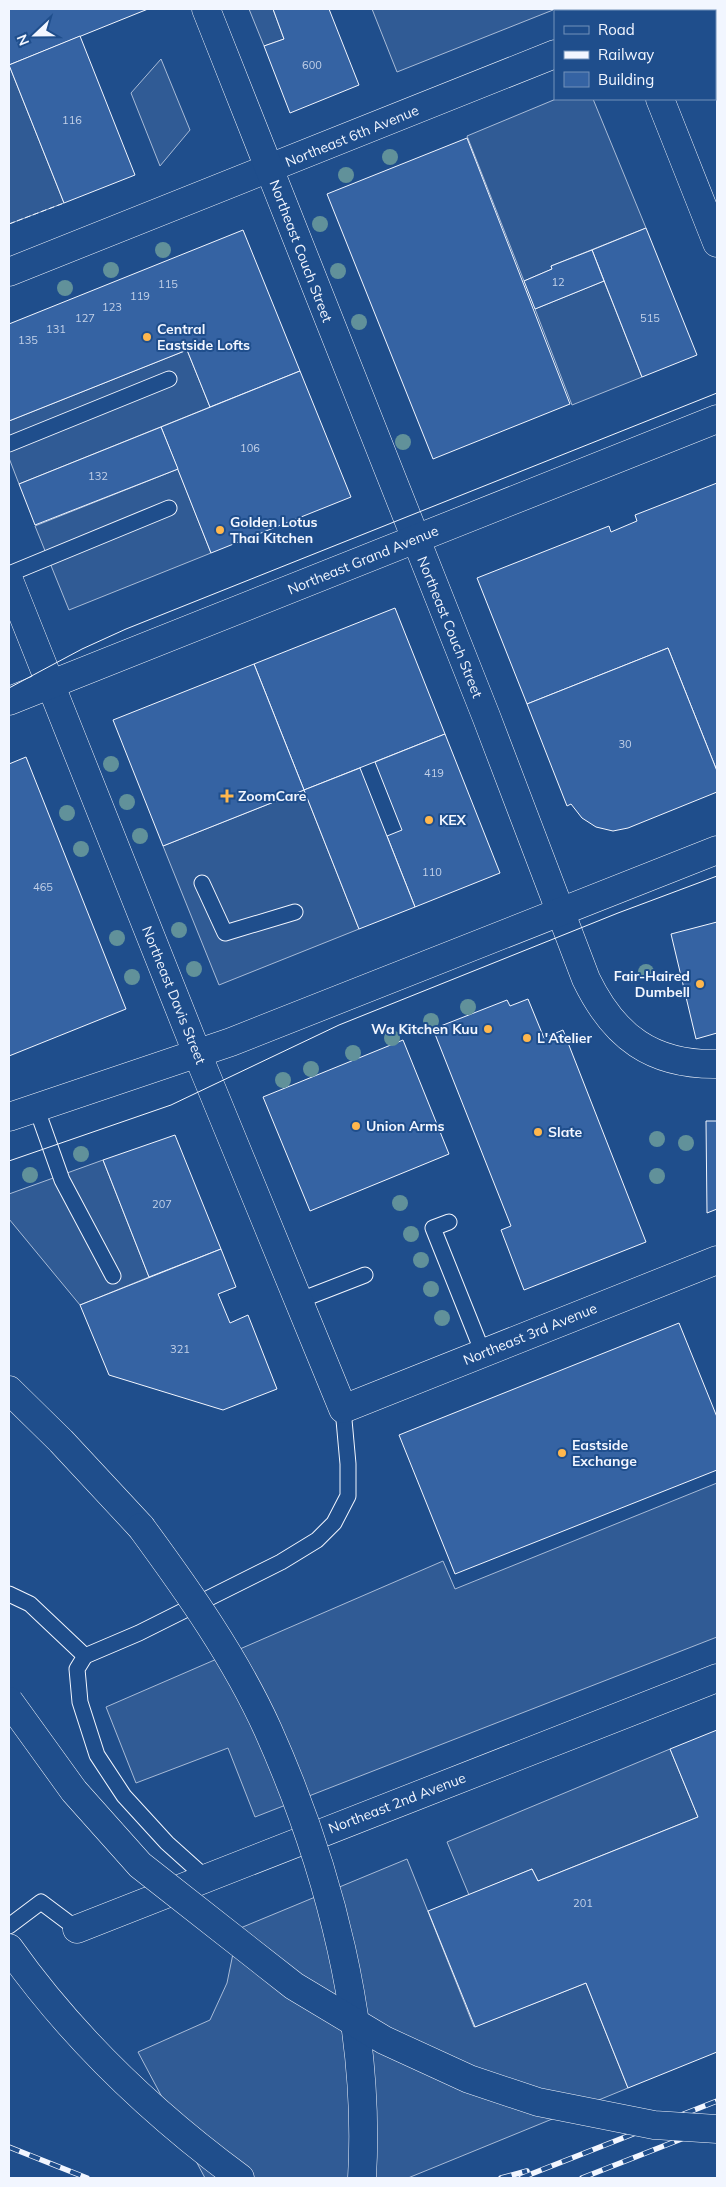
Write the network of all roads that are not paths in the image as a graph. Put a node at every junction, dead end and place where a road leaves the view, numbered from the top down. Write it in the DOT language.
graph roads {
  1 [pos="206,9"];
  2 [pos="554,54"];
  3 [pos="660,100"];
  4 [pos="269,169"];
  5 [pos="717,243"];
  6 [pos="9,272"];
  7 [pos="169,379"];
  8 [pos="717,419"];
  9 [pos="9,444"];
  10 [pos="169,508"];
  11 [pos="415,540"];
  12 [pos="9,574"];
  13 [pos="9,580"];
  14 [pos="50,684"];
  15 [pos="9,701"];
  16 [pos="717,850"];
  17 [pos="202,883"];
  18 [pos="295,912"];
  19 [pos="560,912"];
  20 [pos="197,1053"];
  21 [pos="717,1064"];
  22 [pos="36,1107"];
  23 [pos="9,1117"];
  24 [pos="449,1222"];
  25 [pos="717,1260"];
  26 [pos="365,1275"];
  27 [pos="113,1276"];
  28 [pos="298,1301"];
  29 [pos="483,1353"];
  30 [pos="9,1390"];
  31 [pos="342,1409"];
  32 [pos="9,1594"];
  33 [pos="85,1656"];
  34 [pos="717,1678"];
  35 [pos="9,1701"];
  36 [pos="206,1878"];
  37 [pos="9,1926"];
  38 [pos="77,1929"];
  39 [pos="9,1948"];
  40 [pos="717,2129"];
  41 [pos="240,2178"];
  42 [pos="362,2178"];
  1 -- 4 [label="main road, Northeast Couch Street"];
  2 -- 4 [label="main road, Northeast 6th Avenue"];
  3 -- 5 [label="main road"];
  4 -- 6 [label="main road, Northeast 6th Avenue"];
  4 -- 11 [label="main road, Northeast Couch Street"];
  7 -- 9 [label="lane"];
  8 -- 11 [label="main road, Northeast Grand Avenue"];
  10 -- 12 [label="lane"];
  11 -- 14 [label="main road, Northeast Grand Avenue"];
  11 -- 19 [label="main road, Northeast Couch Street"];
  13 -- 14 [label="main road, Northeast Davis Street"];
  14 -- 15 [label="main road, Northeast Grand Avenue"];
  14 -- 20 [label="main road, Northeast Davis Street"];
  16 -- 19 [label="main road"];
  17 -- 18 [label="lane"];
  19 -- 20 [label="main road"];
  19 -- 21 [label="main road, Northeast Couch Street"];
  20 -- 22 [label="main road"];
  20 -- 28 [label="main road, Northeast Davis Street"];
  22 -- 23 [label="main road"];
  22 -- 27 [label="lane"];
  24 -- 29 [label="lane"];
  25 -- 29 [label="main road, Northeast 3rd Avenue"];
  26 -- 28 [label="lane"];
  28 -- 31 [label="main road, Northeast Davis Street"];
  29 -- 31 [label="main road, Northeast 3rd Avenue"];
  30 -- 42 [label="main road, bridge"];
  31 -- 33 [label="lane"];
  32 -- 33 [label="lane"];
  33 -- 36 [label="lane"];
  34 -- 36 [label="main road, Northeast 2nd Avenue"];
  35 -- 40 [label="main road, bridge"];
  36 -- 38 [label="main road, Northeast 2nd Avenue"];
  37 -- 38 [label="lane"];
  39 -- 41 [label="main road"];
}
